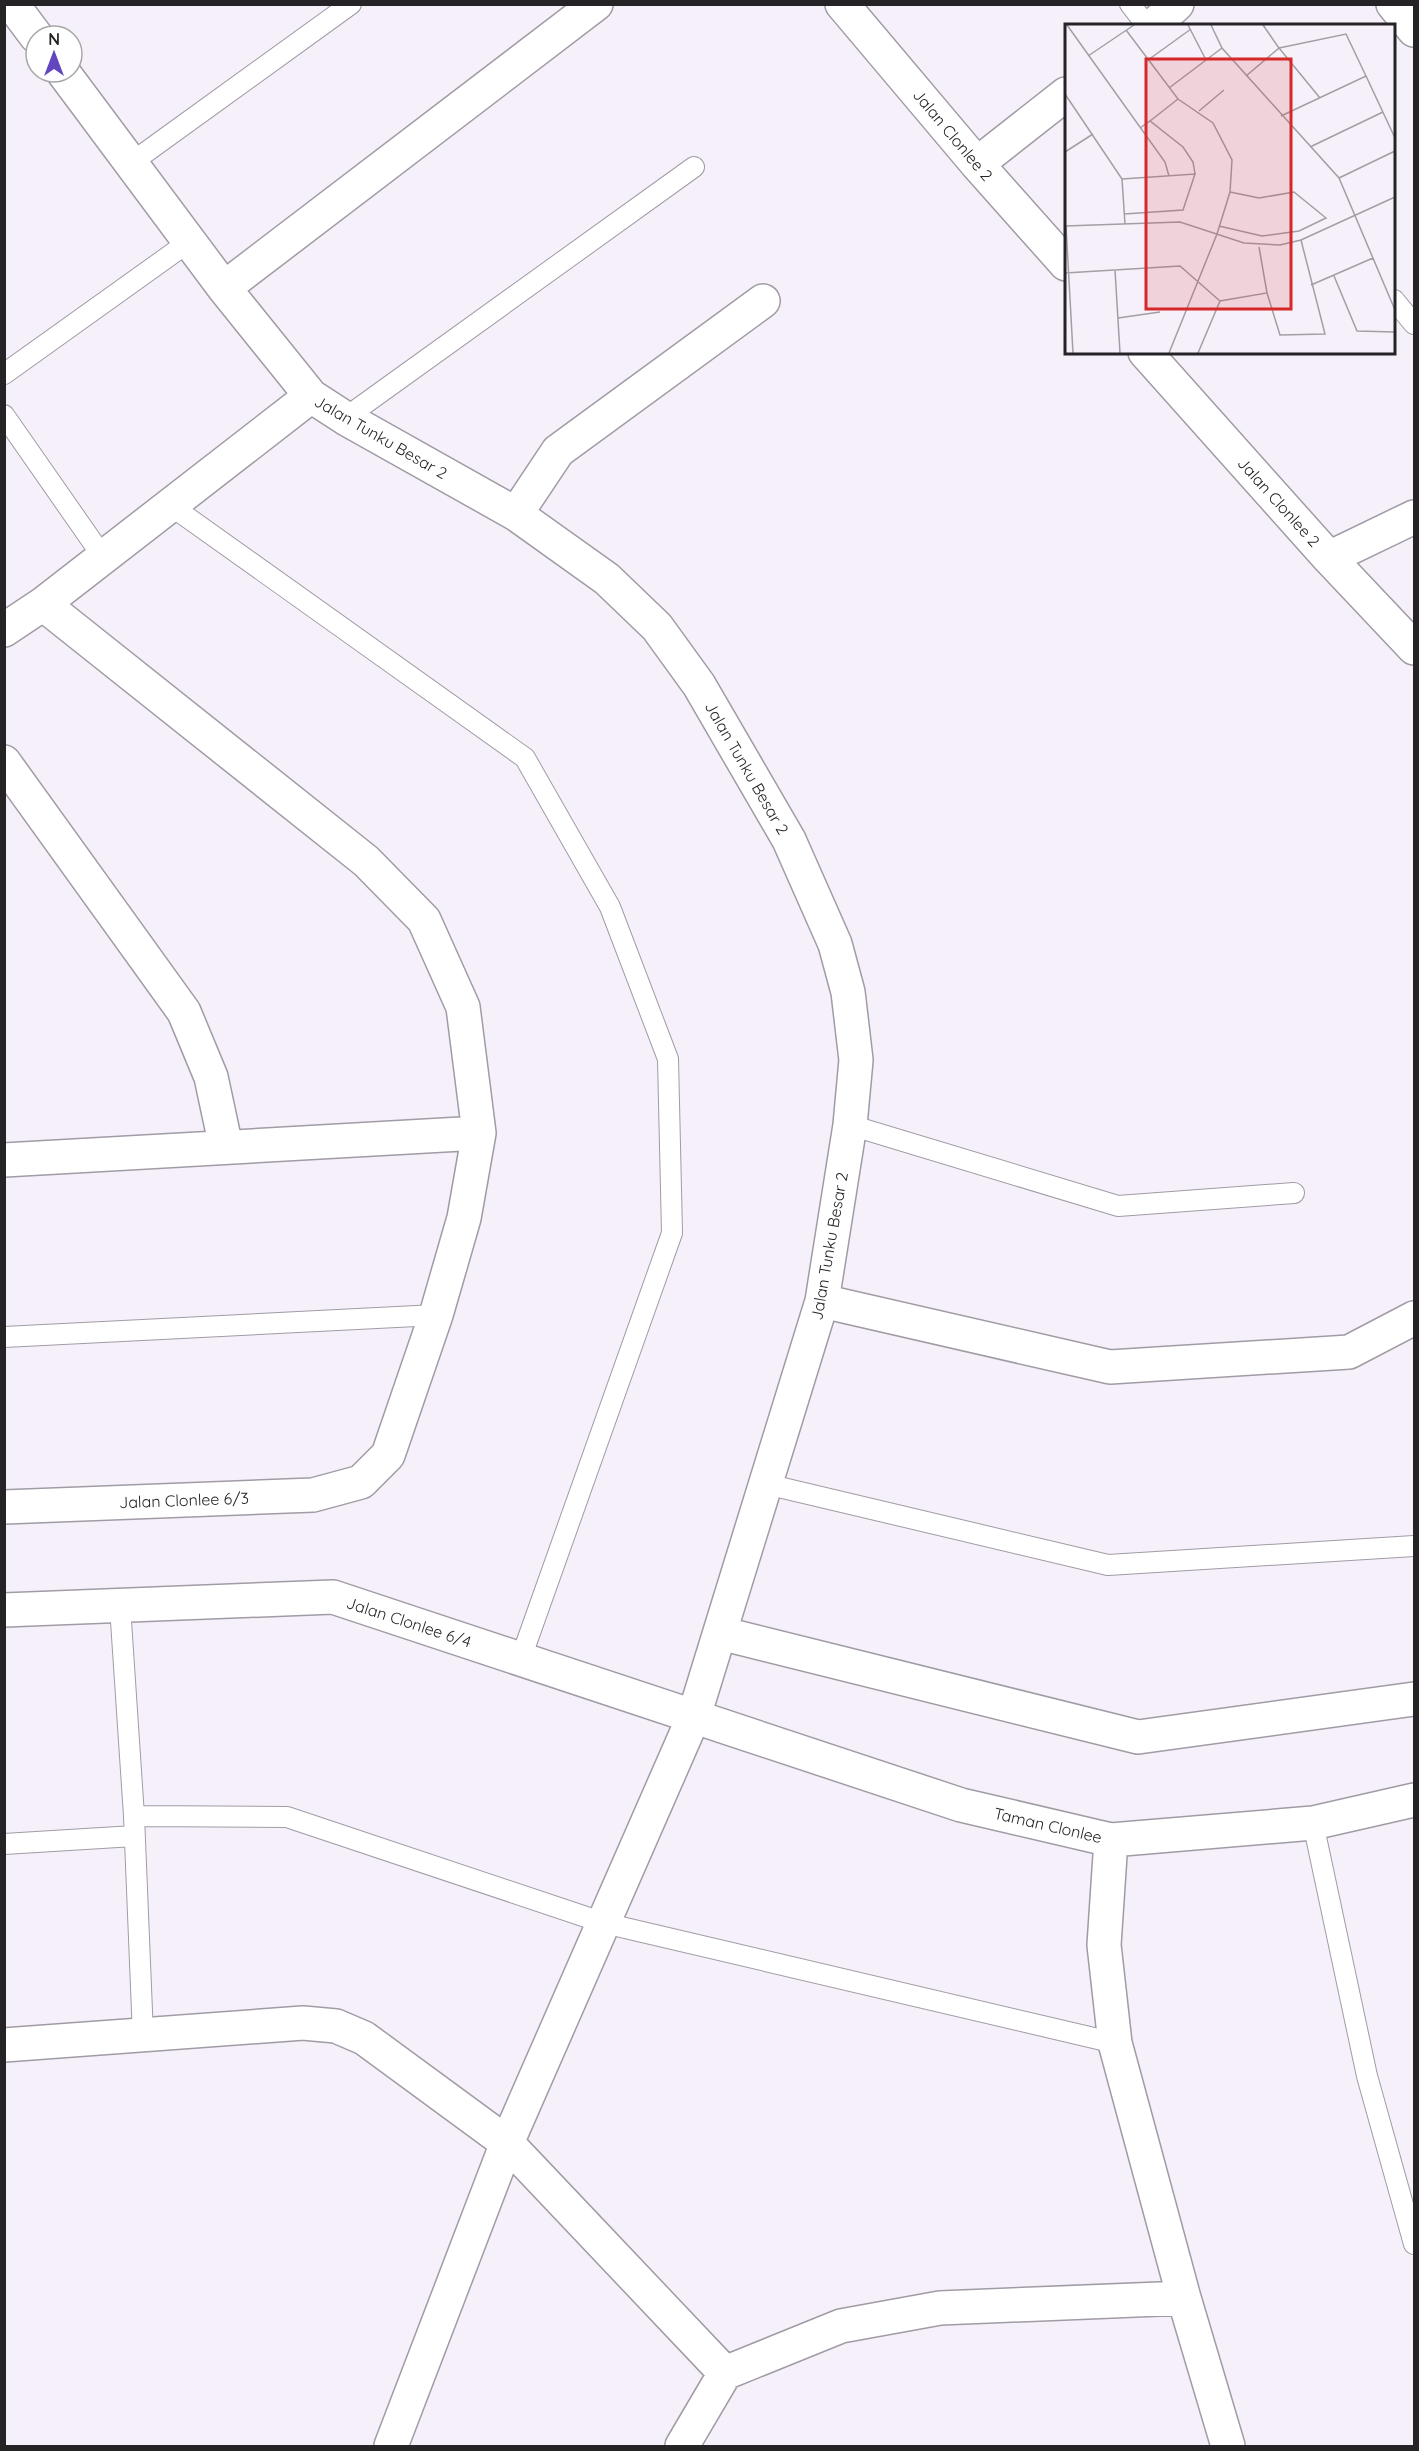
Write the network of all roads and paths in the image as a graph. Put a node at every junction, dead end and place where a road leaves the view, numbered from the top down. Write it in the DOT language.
graph roads {
  1 [pos="351,4"];
  2 [pos="842,4"];
  3 [pos="1130,4"];
  4 [pos="1177,4"];
  5 [pos="1393,4"];
  6 [pos="594,5"];
  7 [pos="1145,24"];
  8 [pos="1155,24"];
  9 [pos="1414,30"];
  10 [pos="72,84"];
  11 [pos="1065,95"];
  12 [pos="131,163"];
  13 [pos="977,164"];
  14 [pos="694,167"];
  15 [pos="190,241"];
  16 [pos="1065,263"];
  17 [pos="224,288"];
  18 [pos="763,301"];
  19 [pos="1395,301"];
  20 [pos="1414,324"];
  21 [pos="1147,354"];
  22 [pos="4,374"];
  23 [pos="311,396"];
  24 [pos="4,415"];
  25 [pos="345,418"];
  26 [pos="170,505"];
  27 [pos="516,514"];
  28 [pos="1414,517"];
  29 [pos="104,556"];
  30 [pos="1329,558"];
  31 [pos="43,604"];
  32 [pos="4,630"];
  33 [pos="1414,648"];
  34 [pos="4,762"];
  35 [pos="850,1125"];
  36 [pos="479,1132"];
  37 [pos="226,1147"];
  38 [pos="6,1157"];
  39 [pos="1294,1193"];
  40 [pos="822,1301"];
  41 [pos="436,1315"];
  42 [pos="1414,1318"];
  43 [pos="4,1337"];
  44 [pos="766,1484"];
  45 [pos="4,1507"];
  46 [pos="1414,1546"];
  47 [pos="120,1606"];
  48 [pos="4,1610"];
  49 [pos="720,1634"];
  50 [pos="521,1659"];
  51 [pos="1414,1699"];
  52 [pos="694,1716"];
  53 [pos="1414,1800"];
  54 [pos="134,1816"];
  55 [pos="1313,1823"];
  56 [pos="134,1836"];
  57 [pos="1111,1839"];
  58 [pos="4,1844"];
  59 [pos="604,1923"];
  60 [pos="143,2036"];
  61 [pos="1115,2043"];
  62 [pos="4,2045"];
  63 [pos="507,2143"];
  64 [pos="1414,2244"];
  65 [pos="1184,2298"];
  66 [pos="724,2373"];
  67 [pos="391,2446"];
  68 [pos="682,2446"];
  69 [pos="1228,2446"];
  1 -- 12 [label="lane"];
  2 -- 13 [label="street, Jalan Clonlee 2"];
  3 -- 7 [label="lane"];
  4 -- 8 [label="street"];
  5 -- 9 [label="street"];
  6 -- 17 [label="street"];
  10 -- 12 [label="street, Jalan Tunku Besar 2"];
  11 -- 13 [label="street"];
  12 -- 15 [label="street, Jalan Tunku Besar 2"];
  13 -- 16 [label="street, Jalan Clonlee 2"];
  14 -- 25 [label="lane"];
  15 -- 17 [label="street, Jalan Tunku Besar 2"];
  15 -- 22 [label="lane"];
  17 -- 23 [label="street, Jalan Tunku Besar 2"];
  18 -- 27 [label="street"];
  19 -- 20 [label="lane"];
  21 -- 30 [label="street, Jalan Clonlee 2"];
  23 -- 25 [label="street, Jalan Tunku Besar 2"];
  23 -- 26 [label="street"];
  24 -- 29 [label="lane"];
  25 -- 27 [label="street, Jalan Tunku Besar 2"];
  26 -- 29 [label="street"];
  26 -- 50 [label="lane"];
  27 -- 35 [label="street, Jalan Tunku Besar 2"];
  28 -- 30 [label="street"];
  29 -- 31 [label="street"];
  30 -- 33 [label="street, Jalan Clonlee 2"];
  31 -- 32 [label="street"];
  31 -- 36 [label="street"];
  34 -- 37 [label="street"];
  35 -- 39 [label="lane"];
  35 -- 40 [label="street, Jalan Tunku Besar 2"];
  36 -- 37 [label="street"];
  36 -- 41 [label="street"];
  37 -- 38 [label="street"];
  40 -- 42 [label="street"];
  40 -- 44 [label="street, Jalan Tunku Besar 2"];
  41 -- 43 [label="lane"];
  41 -- 45 [label="street, Jalan Clonlee 6/3"];
  44 -- 46 [label="lane"];
  44 -- 49 [label="street, Jalan Tunku Besar 2"];
  47 -- 48 [label="street, Jalan Clonlee 6/4"];
  47 -- 50 [label="street, Jalan Clonlee 6/4"];
  47 -- 54 [label="lane"];
  49 -- 51 [label="street"];
  49 -- 52 [label="street, Jalan Tunku Besar 2"];
  50 -- 52 [label="street, Jalan Clonlee 6/4"];
  52 -- 57 [label="street, Taman Clonlee"];
  52 -- 59 [label="street, Jalan Tunku Besar 2"];
  53 -- 55 [label="street, Taman Clonlee"];
  54 -- 56 [label="lane"];
  54 -- 59 [label="lane"];
  55 -- 57 [label="street, Taman Clonlee"];
  55 -- 64 [label="lane"];
  56 -- 58 [label="lane"];
  56 -- 60 [label="lane"];
  57 -- 61 [label="street"];
  59 -- 61 [label="lane"];
  59 -- 63 [label="street, Jalan Tunku Besar 2"];
  60 -- 62 [label="street"];
  60 -- 63 [label="street"];
  61 -- 65 [label="street"];
  63 -- 66 [label="street"];
  63 -- 67 [label="street, Jalan Tunku Besar 2"];
  65 -- 66 [label="street"];
  65 -- 69 [label="street"];
  66 -- 68 [label="street"];
}
